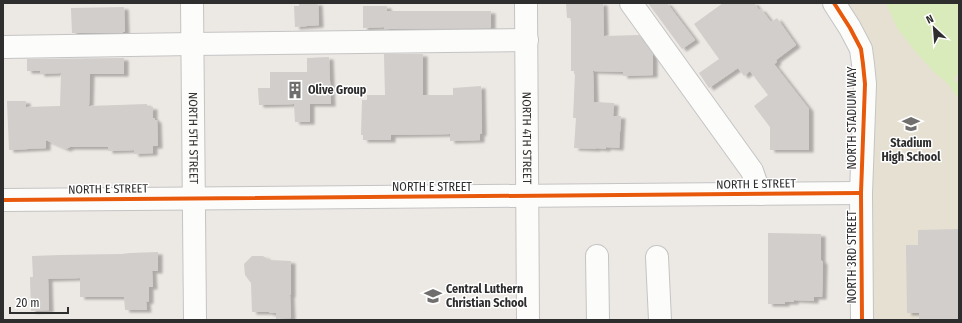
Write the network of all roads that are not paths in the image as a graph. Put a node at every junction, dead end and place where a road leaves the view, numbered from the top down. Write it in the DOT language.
graph roads {
  1 [pos="192,3"];
  2 [pos="526,3"];
  3 [pos="631,3"];
  4 [pos="834,3"];
  5 [pos="526,40"];
  6 [pos="193,44"];
  7 [pos="3,47"];
  8 [pos="862,193"];
  9 [pos="760,194"];
  10 [pos="527,196"];
  11 [pos="193,198"];
  12 [pos="3,200"];
  13 [pos="597,256"];
  14 [pos="656,257"];
  15 [pos="195,320"];
  16 [pos="528,320"];
  17 [pos="598,320"];
  18 [pos="660,320"];
  19 [pos="862,320"];
  1 -- 6 [label="street, NORTH 5TH STREET"];
  2 -- 5 [label="street, NORTH 4TH STREET"];
  3 -- 9 [label="street"];
  4 -- 8 [label="street, NORTH STADIUM WAY"];
  5 -- 6 [label="street"];
  5 -- 10 [label="street, NORTH 4TH STREET"];
  6 -- 7 [label="street"];
  6 -- 11 [label="street, NORTH 5TH STREET"];
  8 -- 9 [label="street, NORTH E STREET"];
  8 -- 19 [label="street, NORTH 3RD STREET"];
  9 -- 10 [label="street, NORTH E STREET"];
  10 -- 11 [label="street, NORTH E STREET"];
  10 -- 16 [label="street, NORTH 4TH STREET"];
  11 -- 12 [label="street, NORTH E STREET"];
  11 -- 15 [label="street, NORTH 5TH STREET"];
  13 -- 17 [label="street"];
  14 -- 18 [label="street"];
}
